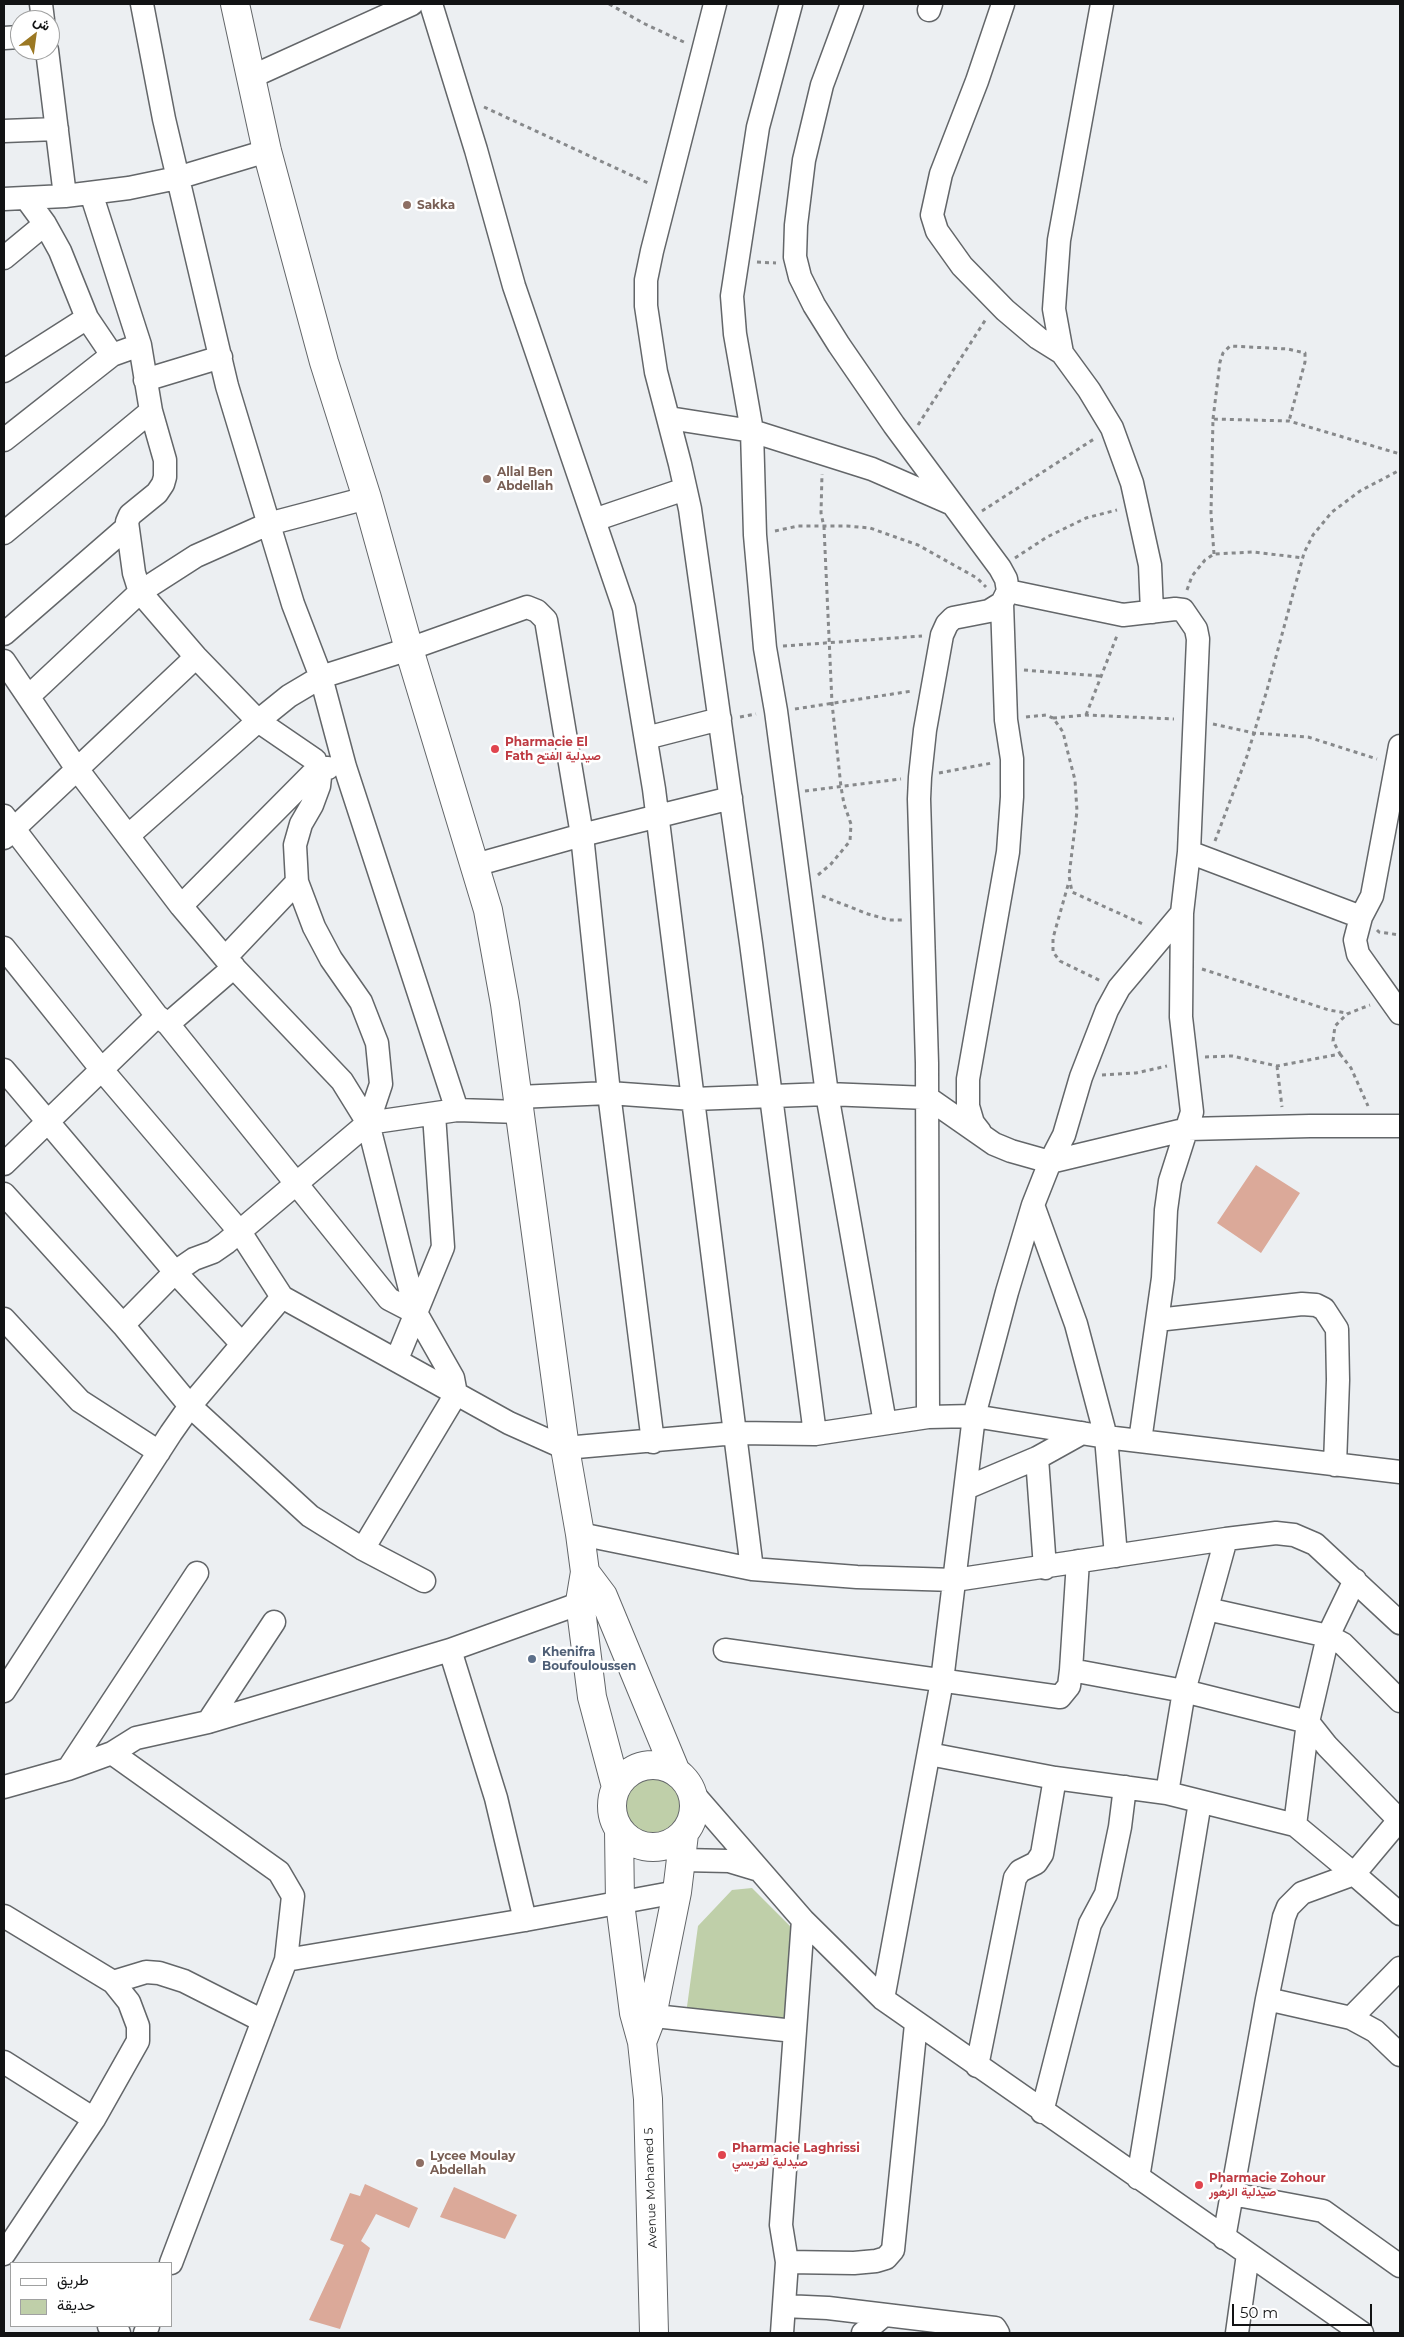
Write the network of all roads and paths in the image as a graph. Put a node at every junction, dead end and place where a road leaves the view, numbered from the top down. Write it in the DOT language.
graph roads {
  1 [pos="142,4"];
  2 [pos="235,4"];
  3 [pos="412,4"];
  4 [pos="431,4"];
  5 [pos="609,4"];
  6 [pos="715,4"];
  7 [pos="791,4"];
  8 [pos="852,4"];
  9 [pos="1003,4"];
  10 [pos="1102,4"];
  11 [pos="703,51"];
  12 [pos="48,60"];
  13 [pos="251,77"];
  14 [pos="458,95"];
  15 [pos="57,129"];
  16 [pos="4,131"];
  17 [pos="267,151"];
  18 [pos="177,178"];
  19 [pos="667,191"];
  20 [pos="91,193"];
  21 [pos="65,196"];
  22 [pos="26,198"];
  23 [pos="4,199"];
  24 [pos="45,224"];
  25 [pos="4,258"];
  26 [pos="736,261"];
  27 [pos="797,264"];
  28 [pos="997,303"];
  29 [pos="88,318"];
  30 [pos="140,345"];
  31 [pos="1062,353"];
  32 [pos="112,355"];
  33 [pos="221,357"];
  34 [pos="4,370"];
  35 [pos="145,380"];
  36 [pos="151,412"];
  37 [pos="668,418"];
  38 [pos="1213,419"];
  39 [pos="1289,421"];
  40 [pos="1112,428"];
  41 [pos="752,431"];
  42 [pos="4,440"];
  43 [pos="907,443"];
  44 [pos="822,454"];
  45 [pos="1400,454"];
  46 [pos="1400,470"];
  47 [pos="685,488"];
  48 [pos="367,498"];
  49 [pos="950,503"];
  50 [pos="1136,505"];
  51 [pos="594,520"];
  52 [pos="965,522"];
  53 [pos="268,524"];
  54 [pos="824,527"];
  55 [pos="126,528"];
  56 [pos="4,533"];
  57 [pos="755,535"];
  58 [pos="1214,554"];
  59 [pos="1303,558"];
  60 [pos="1000,568"];
  61 [pos="140,592"];
  62 [pos="1005,597"];
  63 [pos="1183,610"];
  64 [pos="1152,612"];
  65 [pos="1123,615"];
  66 [pos="4,634"];
  67 [pos="942,635"];
  68 [pos="830,641"];
  69 [pos="765,648"];
  70 [pos="409,649"];
  71 [pos="196,657"];
  72 [pos="4,661"];
  73 [pos="1004,670"];
  74 [pos="1100,676"];
  75 [pos="321,677"];
  76 [pos="933,690"];
  77 [pos="29,696"];
  78 [pos="832,703"];
  79 [pos="776,712"];
  80 [pos="1086,715"];
  81 [pos="1054,718"];
  82 [pos="720,719"];
  83 [pos="1006,720"];
  84 [pos="1195,720"];
  85 [pos="258,721"];
  86 [pos="1254,733"];
  87 [pos="646,738"];
  88 [pos="1398,756"];
  89 [pos="345,767"];
  90 [pos="318,768"];
  91 [pos="77,769"];
  92 [pos="731,798"];
  93 [pos="658,818"];
  94 [pos="7,827"];
  95 [pos="129,835"];
  96 [pos="582,835"];
  97 [pos="1199,855"];
  98 [pos="475,865"];
  99 [pos="805,881"];
  100 [pos="298,882"];
  101 [pos="1069,885"];
  102 [pos="181,906"];
  103 [pos="1182,913"];
  104 [pos="1361,917"];
  105 [pos="923,919"];
  106 [pos="1165,933"];
  107 [pos="4,948"];
  108 [pos="1182,962"];
  109 [pos="230,963"];
  110 [pos="1119,988"];
  111 [pos="1394,1005"];
  112 [pos="1347,1014"];
  113 [pos="163,1020"];
  114 [pos="1340,1054"];
  115 [pos="1186,1061"];
  116 [pos="1277,1066"];
  117 [pos="4,1070"];
  118 [pos="102,1070"];
  119 [pos="1081,1077"];
  120 [pos="609,1093"];
  121 [pos="827,1094"];
  122 [pos="770,1095"];
  123 [pos="928,1098"];
  124 [pos="693,1100"];
  125 [pos="519,1104"];
  126 [pos="457,1110"];
  127 [pos="434,1114"];
  128 [pos="47,1122"];
  129 [pos="368,1123"];
  130 [pos="1284,1126"];
  131 [pos="1377,1126"];
  132 [pos="1400,1126"];
  133 [pos="1188,1129"];
  134 [pos="982,1135"];
  135 [pos="1050,1162"];
  136 [pos="4,1164"];
  137 [pos="297,1183"];
  138 [pos="4,1194"];
  139 [pos="1033,1205"];
  140 [pos="240,1232"];
  141 [pos="175,1272"];
  142 [pos="282,1297"];
  143 [pos="416,1313"];
  144 [pos="4,1318"];
  145 [pos="1157,1320"];
  146 [pos="122,1325"];
  147 [pos="242,1344"];
  148 [pos="397,1359"];
  149 [pos="456,1394"];
  150 [pos="190,1406"];
  151 [pos="974,1416"];
  152 [pos="928,1417"];
  153 [pos="885,1423"];
  154 [pos="736,1433"];
  155 [pos="1082,1433"];
  156 [pos="815,1434"];
  157 [pos="1106,1437"];
  158 [pos="1140,1441"];
  159 [pos="652,1442"];
  160 [pos="565,1448"];
  161 [pos="159,1452"];
  162 [pos="1036,1458"];
  163 [pos="1335,1465"];
  164 [pos="1400,1472"];
  165 [pos="966,1488"];
  166 [pos="580,1534"];
  167 [pos="1226,1539"];
  168 [pos="363,1549"];
  169 [pos="1116,1556"];
  170 [pos="1078,1561"];
  171 [pos="1045,1568"];
  172 [pos="752,1569"];
  173 [pos="197,1573"];
  174 [pos="955,1580"];
  175 [pos="1355,1580"];
  176 [pos="424,1581"];
  177 [pos="592,1599"];
  178 [pos="1207,1610"];
  179 [pos="274,1622"];
  180 [pos="1400,1622"];
  181 [pos="1328,1636"];
  182 [pos="450,1650"];
  183 [pos="725,1650"];
  184 [pos="1072,1670"];
  185 [pos="942,1681"];
  186 [pos="4,1691"];
  187 [pos="1184,1691"];
  188 [pos="1400,1700"];
  189 [pos="208,1722"];
  190 [pos="1308,1722"];
  191 [pos="112,1753"];
  192 [pos="929,1754"];
  193 [pos="68,1770"];
  194 [pos="1055,1778"];
  195 [pos="683,1781"];
  196 [pos="4,1787"];
  197 [pos="616,1787"];
  198 [pos="1125,1787"];
  199 [pos="1167,1793"];
  200 [pos="1200,1802"];
  201 [pos="1400,1820"];
  202 [pos="1295,1825"];
  203 [pos="619,1830"];
  204 [pos="684,1834"];
  205 [pos="682,1860"];
  206 [pos="759,1870"];
  207 [pos="1354,1874"];
  208 [pos="677,1892"];
  209 [pos="620,1903"];
  210 [pos="1400,1914"];
  211 [pos="4,1916"];
  212 [pos="525,1920"];
  213 [pos="803,1920"];
  214 [pos="286,1960"];
  215 [pos="1400,1968"];
  216 [pos="113,1982"];
  217 [pos="1266,1999"];
  218 [pos="883,2000"];
  219 [pos="643,2014"];
  220 [pos="1351,2018"];
  221 [pos="263,2021"];
  222 [pos="916,2024"];
  223 [pos="794,2031"];
  224 [pos="1400,2055"];
  225 [pos="4,2062"];
  226 [pos="978,2066"];
  227 [pos="1042,2112"];
  228 [pos="94,2119"];
  229 [pos="1138,2178"];
  230 [pos="1232,2194"];
  231 [pos="1224,2238"];
  232 [pos="4,2253"];
  233 [pos="1248,2254"];
  234 [pos="17,2262"];
  235 [pos="171,2262"];
  236 [pos="787,2262"];
  237 [pos="1399,2263"];
  238 [pos="784,2306"];
  239 [pos="884,2315"];
  240 [pos="924,2326"];
  241 [pos="654,2333"];
  242 [pos="782,2333"];
  243 [pos="863,2333"];
  244 [pos="998,2333"];
  245 [pos="1237,2333"];
  246 [pos="1362,2333"];
  1 -- 18 [label="street"];
  2 -- 13 [label="main road"];
  3 -- 13 [label="street"];
  4 -- 14 [label="street"];
  5 -- 11 [label="path"];
  6 -- 11 [label="street"];
  7 -- 26 [label="street"];
  8 -- 27 [label="street"];
  9 -- 28 [label="street"];
  10 -- 31 [label="street"];
  11 -- 19 [label="street"];
  12 -- 15 [label="street"];
  13 -- 17 [label="main road"];
  14 -- 19 [label="path"];
  14 -- 51 [label="street"];
  15 -- 16 [label="street"];
  15 -- 21 [label="street"];
  17 -- 18 [label="street"];
  17 -- 48 [label="main road"];
  18 -- 20 [label="street"];
  18 -- 33 [label="street"];
  19 -- 37 [label="street"];
  20 -- 21 [label="street"];
  20 -- 30 [label="street"];
  21 -- 22 [label="street"];
  22 -- 23 [label="street"];
  22 -- 24 [label="street"];
  24 -- 25 [label="street"];
  24 -- 29 [label="street"];
  26 -- 27 [label="path"];
  26 -- 41 [label="street"];
  27 -- 43 [label="street"];
  28 -- 31 [label="street"];
  28 -- 43 [label="path"];
  29 -- 32 [label="street"];
  29 -- 34 [label="street"];
  30 -- 32 [label="street"];
  30 -- 35 [label="street"];
  31 -- 40 [label="street"];
  32 -- 42 [label="street"];
  33 -- 35 [label="street"];
  33 -- 53 [label="street"];
  35 -- 36 [label="street"];
  36 -- 55 [label="street"];
  36 -- 56 [label="street"];
  37 -- 41 [label="street"];
  37 -- 47 [label="street"];
  38 -- 39 [label="path"];
  38 -- 39 [label="path"];
  38 -- 58 [label="path"];
  39 -- 45 [label="path"];
  40 -- 50 [label="street"];
  40 -- 52 [label="path"];
  41 -- 44 [label="street"];
  41 -- 57 [label="street"];
  43 -- 49 [label="street"];
  44 -- 49 [label="street"];
  44 -- 54 [label="path"];
  46 -- 59 [label="path"];
  47 -- 51 [label="street"];
  47 -- 82 [label="street"];
  48 -- 53 [label="street"];
  48 -- 70 [label="main road"];
  49 -- 52 [label="street"];
  50 -- 60 [label="path"];
  50 -- 64 [label="street"];
  51 -- 87 [label="street"];
  52 -- 60 [label="street"];
  53 -- 61 [label="street"];
  53 -- 75 [label="street"];
  54 -- 57 [label="path"];
  54 -- 62 [label="path"];
  54 -- 68 [label="path"];
  55 -- 61 [label="street"];
  55 -- 66 [label="street"];
  57 -- 69 [label="street"];
  58 -- 59 [label="path"];
  58 -- 63 [label="path"];
  59 -- 86 [label="path"];
  60 -- 62 [label="street"];
  61 -- 71 [label="street"];
  61 -- 77 [label="street"];
  62 -- 65 [label="street"];
  62 -- 67 [label="street"];
  62 -- 73 [label="street"];
  63 -- 64 [label="street"];
  63 -- 84 [label="street"];
  64 -- 65 [label="street"];
  65 -- 74 [label="path"];
  67 -- 68 [label="path"];
  67 -- 76 [label="street"];
  68 -- 69 [label="path"];
  68 -- 78 [label="path"];
  69 -- 79 [label="street"];
  70 -- 75 [label="street"];
  70 -- 96 [label="street"];
  70 -- 98 [label="main road"];
  71 -- 85 [label="street"];
  71 -- 91 [label="street"];
  72 -- 77 [label="street"];
  73 -- 74 [label="path"];
  73 -- 83 [label="street"];
  74 -- 80 [label="path"];
  75 -- 85 [label="street"];
  75 -- 89 [label="street"];
  76 -- 78 [label="path"];
  76 -- 105 [label="street"];
  77 -- 91 [label="street"];
  78 -- 79 [label="path"];
  78 -- 99 [label="path"];
  79 -- 82 [label="path"];
  79 -- 99 [label="street"];
  80 -- 81 [label="path"];
  80 -- 84 [label="path"];
  81 -- 83 [label="path"];
  81 -- 101 [label="path"];
  82 -- 87 [label="street"];
  82 -- 92 [label="street"];
  83 -- 134 [label="street"];
  84 -- 86 [label="path"];
  84 -- 97 [label="street"];
  85 -- 90 [label="street"];
  85 -- 95 [label="street"];
  86 -- 88 [label="path"];
  86 -- 97 [label="path"];
  87 -- 93 [label="street"];
  88 -- 104 [label="street"];
  89 -- 90 [label="street"];
  89 -- 126 [label="street"];
  90 -- 100 [label="street"];
  90 -- 102 [label="street"];
  91 -- 94 [label="street"];
  91 -- 95 [label="street"];
  92 -- 93 [label="street"];
  92 -- 122 [label="street"];
  93 -- 96 [label="street"];
  93 -- 124 [label="street"];
  94 -- 113 [label="street"];
  95 -- 102 [label="street"];
  96 -- 98 [label="street"];
  96 -- 120 [label="street"];
  97 -- 103 [label="street"];
  97 -- 104 [label="street"];
  98 -- 125 [label="main road"];
  99 -- 105 [label="path"];
  99 -- 121 [label="street"];
  100 -- 109 [label="street"];
  100 -- 129 [label="street"];
  101 -- 106 [label="path"];
  101 -- 110 [label="path"];
  102 -- 109 [label="street"];
  103 -- 106 [label="street"];
  103 -- 108 [label="street"];
  104 -- 111 [label="street"];
  105 -- 123 [label="street"];
  106 -- 110 [label="street"];
  107 -- 118 [label="street"];
  108 -- 112 [label="path"];
  108 -- 115 [label="street"];
  109 -- 113 [label="street"];
  109 -- 129 [label="street"];
  110 -- 119 [label="street"];
  111 -- 112 [label="path"];
  112 -- 114 [label="path"];
  113 -- 118 [label="street"];
  113 -- 137 [label="street"];
  114 -- 116 [label="path"];
  114 -- 131 [label="path"];
  115 -- 116 [label="path"];
  115 -- 119 [label="path"];
  115 -- 133 [label="street"];
  116 -- 130 [label="path"];
  117 -- 128 [label="street"];
  118 -- 128 [label="street"];
  118 -- 140 [label="street"];
  119 -- 135 [label="street"];
  120 -- 124 [label="street"];
  120 -- 125 [label="street"];
  120 -- 159 [label="street"];
  121 -- 122 [label="street"];
  121 -- 123 [label="street"];
  121 -- 153 [label="street"];
  122 -- 124 [label="street"];
  122 -- 156 [label="street"];
  123 -- 134 [label="street"];
  123 -- 152 [label="street"];
  124 -- 154 [label="street"];
  125 -- 126 [label="street"];
  125 -- 160 [label="main road"];
  126 -- 127 [label="street"];
  127 -- 129 [label="street"];
  127 -- 143 [label="street"];
  128 -- 136 [label="street"];
  128 -- 141 [label="street"];
  129 -- 137 [label="street"];
  129 -- 143 [label="street"];
  130 -- 131 [label="street"];
  130 -- 133 [label="street"];
  131 -- 132 [label="street"];
  133 -- 135 [label="street"];
  133 -- 145 [label="street"];
  134 -- 135 [label="street"];
  135 -- 139 [label="street"];
  137 -- 140 [label="street"];
  137 -- 143 [label="street"];
  138 -- 146 [label="street"];
  139 -- 151 [label="street"];
  139 -- 157 [label="street"];
  140 -- 141 [label="street"];
  140 -- 142 [label="street"];
  141 -- 146 [label="street"];
  141 -- 147 [label="street"];
  142 -- 147 [label="street"];
  142 -- 148 [label="street"];
  143 -- 148 [label="street"];
  143 -- 149 [label="street"];
  144 -- 161 [label="street"];
  145 -- 158 [label="street"];
  145 -- 163 [label="street"];
  146 -- 150 [label="street"];
  147 -- 150 [label="street"];
  148 -- 149 [label="street"];
  149 -- 160 [label="street"];
  149 -- 168 [label="street"];
  150 -- 161 [label="street"];
  150 -- 168 [label="street"];
  151 -- 152 [label="street"];
  151 -- 155 [label="street"];
  151 -- 165 [label="street"];
  152 -- 153 [label="street"];
  153 -- 156 [label="street"];
  154 -- 156 [label="street"];
  154 -- 159 [label="street"];
  154 -- 172 [label="street"];
  155 -- 157 [label="street"];
  155 -- 162 [label="street"];
  157 -- 158 [label="street"];
  157 -- 169 [label="street"];
  158 -- 163 [label="street"];
  159 -- 160 [label="street"];
  160 -- 166 [label="main road"];
  161 -- 186 [label="street"];
  162 -- 165 [label="street"];
  162 -- 171 [label="street"];
  163 -- 164 [label="street"];
  165 -- 174 [label="street"];
  166 -- 172 [label="street"];
  166 -- 177 [label="main road"];
  167 -- 169 [label="street"];
  167 -- 175 [label="street"];
  167 -- 178 [label="street"];
  168 -- 176 [label="street"];
  169 -- 170 [label="street"];
  170 -- 171 [label="street"];
  170 -- 184 [label="street"];
  171 -- 174 [label="street"];
  172 -- 174 [label="street"];
  173 -- 193 [label="street"];
  174 -- 185 [label="street"];
  175 -- 180 [label="street"];
  175 -- 181 [label="street"];
  177 -- 182 [label="street"];
  177 -- 195 [label="main road"];
  177 -- 197 [label="main road"];
  178 -- 181 [label="street"];
  178 -- 187 [label="street"];
  179 -- 189 [label="street"];
  181 -- 188 [label="street"];
  181 -- 190 [label="street"];
  182 -- 189 [label="street"];
  182 -- 212 [label="street"];
  183 -- 185 [label="street"];
  184 -- 185 [label="street"];
  184 -- 187 [label="street"];
  185 -- 192 [label="street"];
  187 -- 190 [label="street"];
  187 -- 199 [label="street"];
  189 -- 191 [label="street"];
  190 -- 201 [label="street"];
  190 -- 202 [label="street"];
  191 -- 193 [label="street"];
  191 -- 214 [label="street"];
  192 -- 194 [label="street"];
  192 -- 218 [label="street"];
  193 -- 196 [label="street"];
  194 -- 198 [label="street"];
  194 -- 226 [label="street"];
  195 -- 197 [label="main road"];
  195 -- 204 [label="main road"];
  195 -- 206 [label="street"];
  197 -- 203 [label="main road"];
  198 -- 199 [label="street"];
  198 -- 227 [label="street"];
  199 -- 200 [label="street"];
  200 -- 202 [label="street"];
  200 -- 229 [label="street"];
  201 -- 207 [label="street"];
  202 -- 207 [label="street"];
  203 -- 204 [label="main road"];
  203 -- 209 [label="main road, Avenue Mohamed 5"];
  204 -- 205 [label="main road"];
  205 -- 206 [label="street"];
  205 -- 208 [label="main road"];
  206 -- 213 [label="street"];
  207 -- 210 [label="street"];
  207 -- 217 [label="street"];
  208 -- 209 [label="street"];
  208 -- 219 [label="main road"];
  209 -- 212 [label="street"];
  209 -- 219 [label="main road, Avenue Mohamed 5"];
  211 -- 216 [label="street"];
  212 -- 214 [label="street"];
  213 -- 218 [label="street"];
  213 -- 223 [label="street"];
  214 -- 221 [label="street"];
  215 -- 220 [label="street"];
  216 -- 221 [label="street"];
  216 -- 228 [label="street"];
  217 -- 220 [label="street"];
  217 -- 230 [label="street"];
  218 -- 222 [label="street"];
  219 -- 223 [label="street"];
  219 -- 241 [label="main road, Avenue Mohamed 5"];
  220 -- 224 [label="street"];
  221 -- 235 [label="street"];
  222 -- 226 [label="street"];
  222 -- 236 [label="street"];
  223 -- 236 [label="street"];
  225 -- 228 [label="street"];
  226 -- 227 [label="street"];
  227 -- 229 [label="street"];
  228 -- 232 [label="street"];
  229 -- 231 [label="street"];
  230 -- 231 [label="street"];
  230 -- 237 [label="street"];
  231 -- 233 [label="street"];
  232 -- 234 [label="street"];
  233 -- 245 [label="street"];
  233 -- 246 [label="street"];
  236 -- 238 [label="street"];
  238 -- 239 [label="street"];
  238 -- 242 [label="street"];
  239 -- 240 [label="street"];
  239 -- 243 [label="street"];
  240 -- 244 [label="street"];
}
